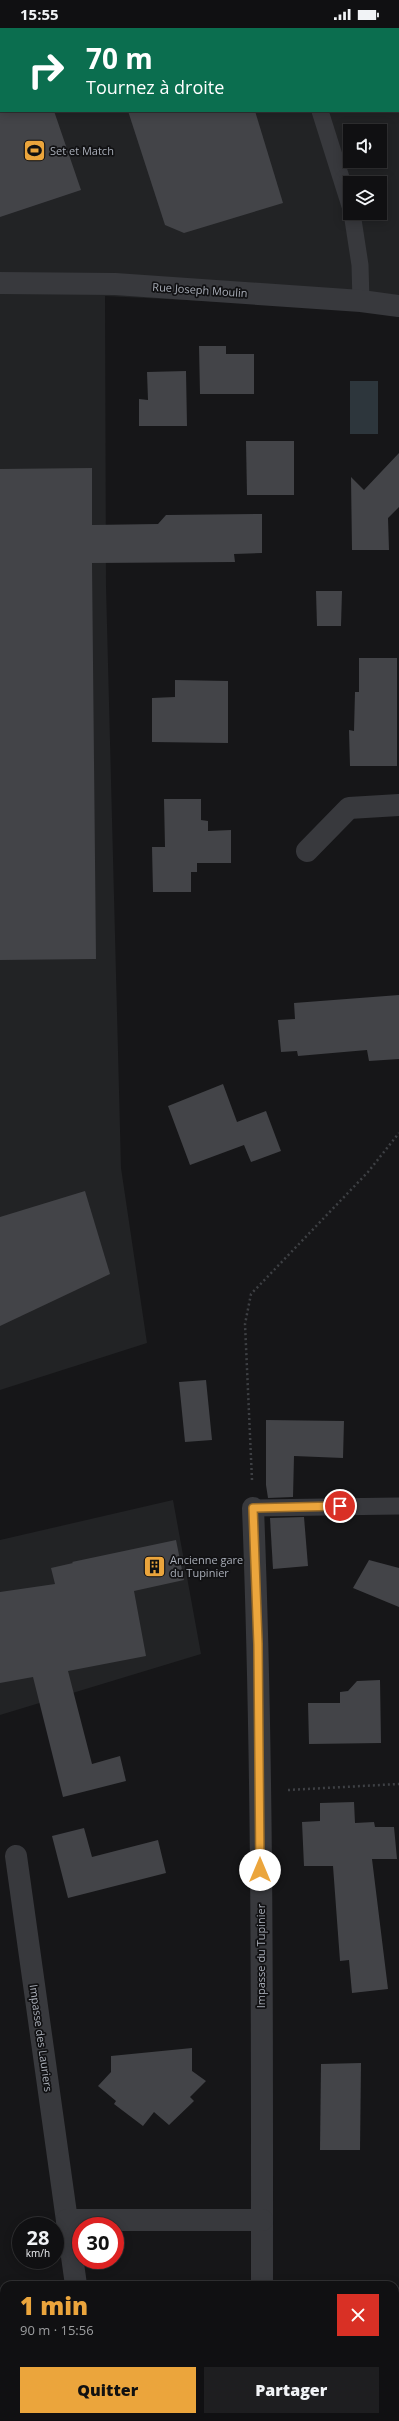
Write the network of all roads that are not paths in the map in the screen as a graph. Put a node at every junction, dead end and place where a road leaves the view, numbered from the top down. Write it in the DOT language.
graph roads {
  1 [pos="320,112"];
  2 [pos="343,184"];
  3 [pos="353,220"];
  4 [pos="0,283"];
  5 [pos="361,301"];
  6 [pos="399,306"];
  7 [pos="399,805"];
  8 [pos="307,851"];
  9 [pos="399,1506"];
  10 [pos="253,1508"];
  11 [pos="16,1856"];
  12 [pos="67,2220"];
  13 [pos="262,2220"];
  14 [pos="75,2281"];
  15 [pos="262,2281"];
  1 -- 2 [label="lane"];
  3 -- 5 [label="lane"];
  4 -- 5 [label="street, Rue Joseph Moulin"];
  5 -- 6 [label="street, Rue Joseph Moulin"];
  7 -- 8 [label="street"];
  9 -- 10 [label="lane"];
  10 -- 13 [label="street, Impasse du Tupinier"];
  11 -- 12 [label="street, Impasse des Lauriers"];
  12 -- 13 [label="street"];
  12 -- 14 [label="street, Impasse des Lauriers"];
  13 -- 15 [label="street, Impasse du Tupinier"];
}
